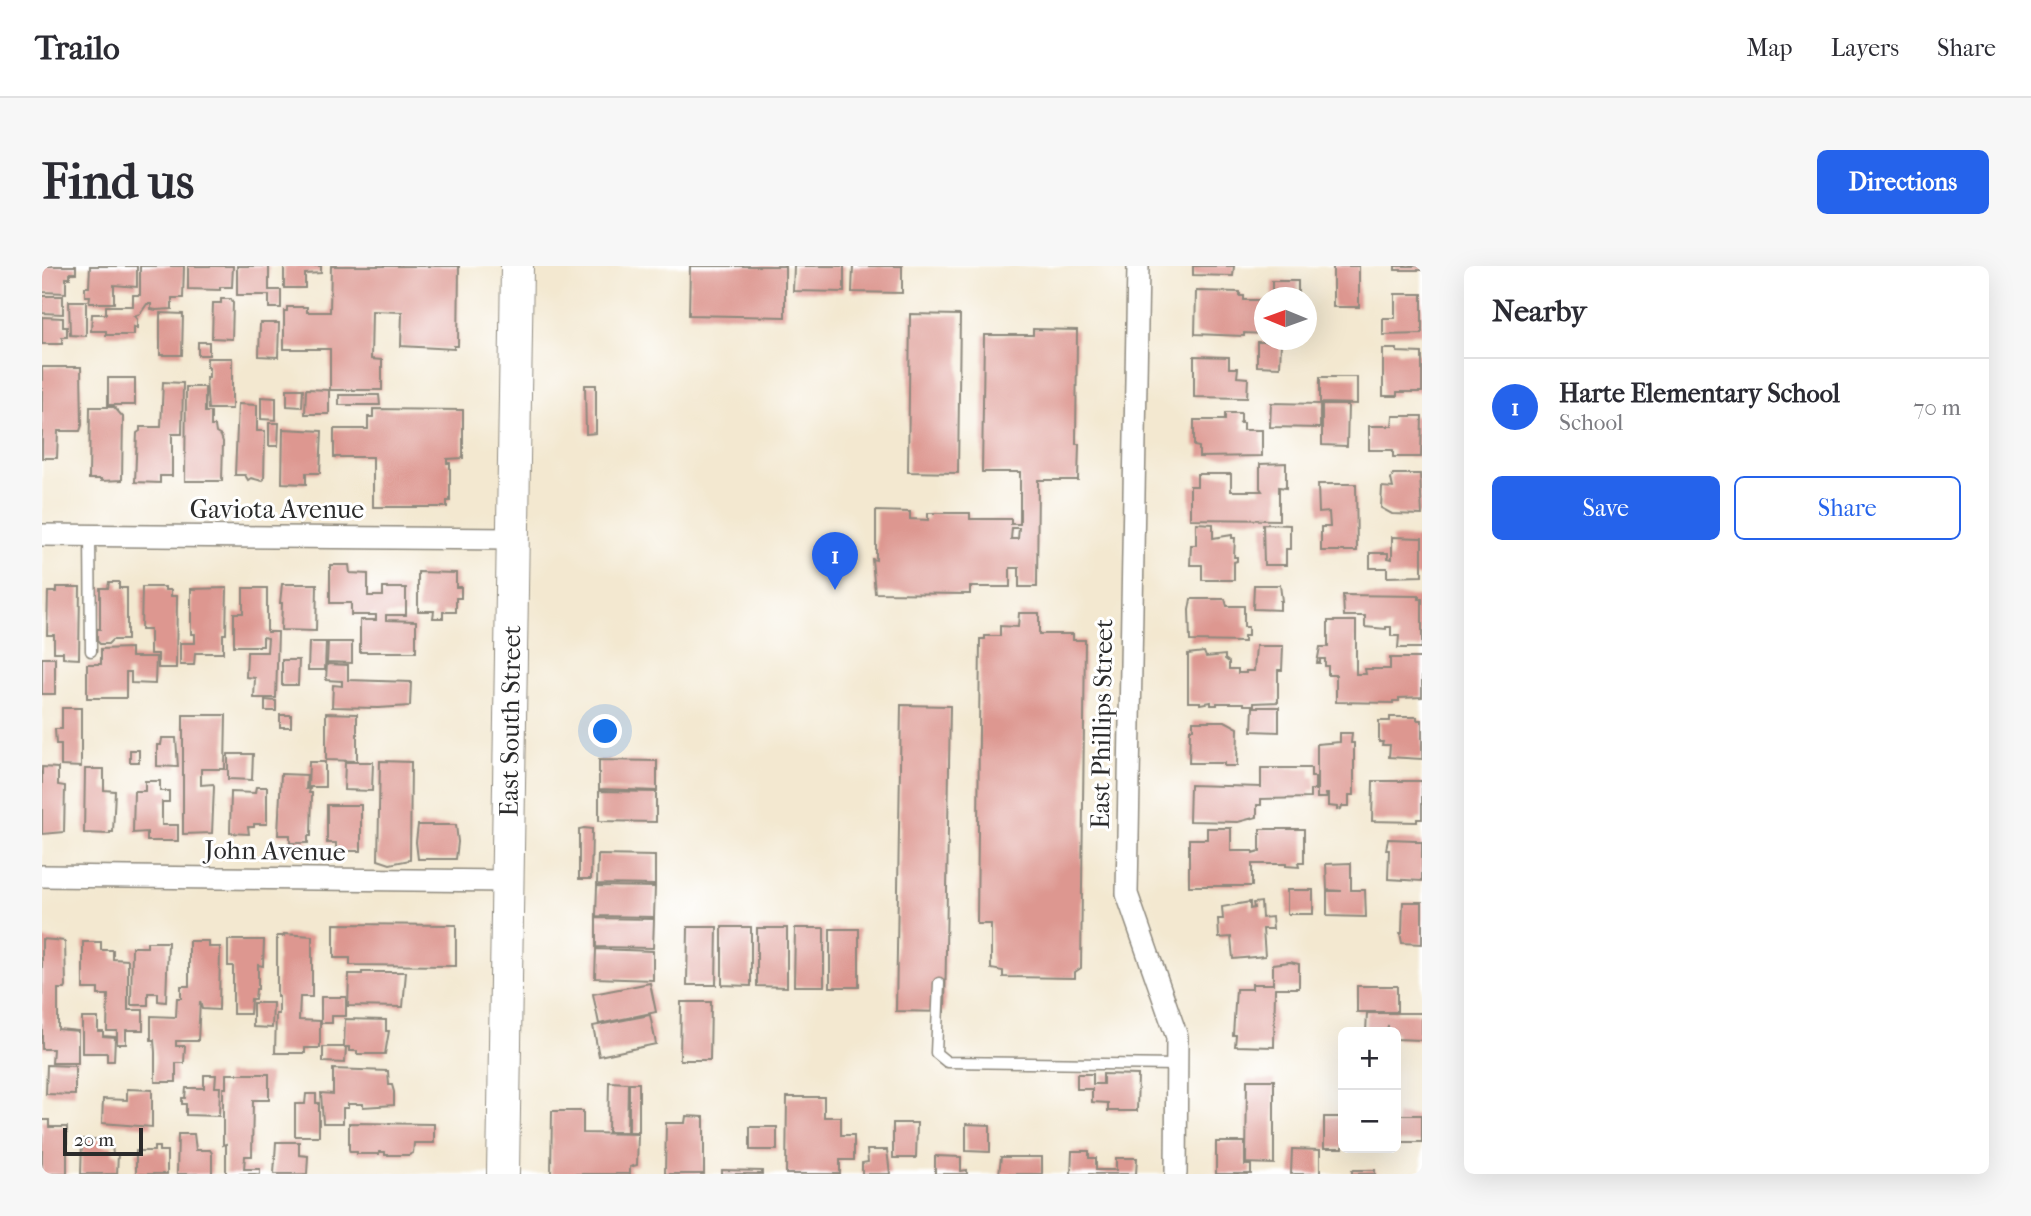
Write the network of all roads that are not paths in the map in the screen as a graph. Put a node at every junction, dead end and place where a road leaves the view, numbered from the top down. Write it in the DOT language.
graph roads {
  1 [pos="517,266"];
  2 [pos="1138,266"];
  3 [pos="42,535"];
  4 [pos="90,536"];
  5 [pos="512,539"];
  6 [pos="91,651"];
  7 [pos="42,876"];
  8 [pos="507,881"];
  9 [pos="939,982"];
  10 [pos="1177,1065"];
  11 [pos="503,1174"];
  12 [pos="1176,1174"];
  1 -- 5 [label="main road, East South Street"];
  2 -- 10 [label="street, East Phillips Street"];
  3 -- 4 [label="street, Gaviota Avenue"];
  4 -- 5 [label="street, Gaviota Avenue"];
  4 -- 6 [label="lane"];
  5 -- 8 [label="main road, East South Street"];
  7 -- 8 [label="street, John Avenue"];
  8 -- 11 [label="main road, East South Street"];
  9 -- 10 [label="lane"];
  10 -- 12 [label="street, East Phillips Street"];
}
